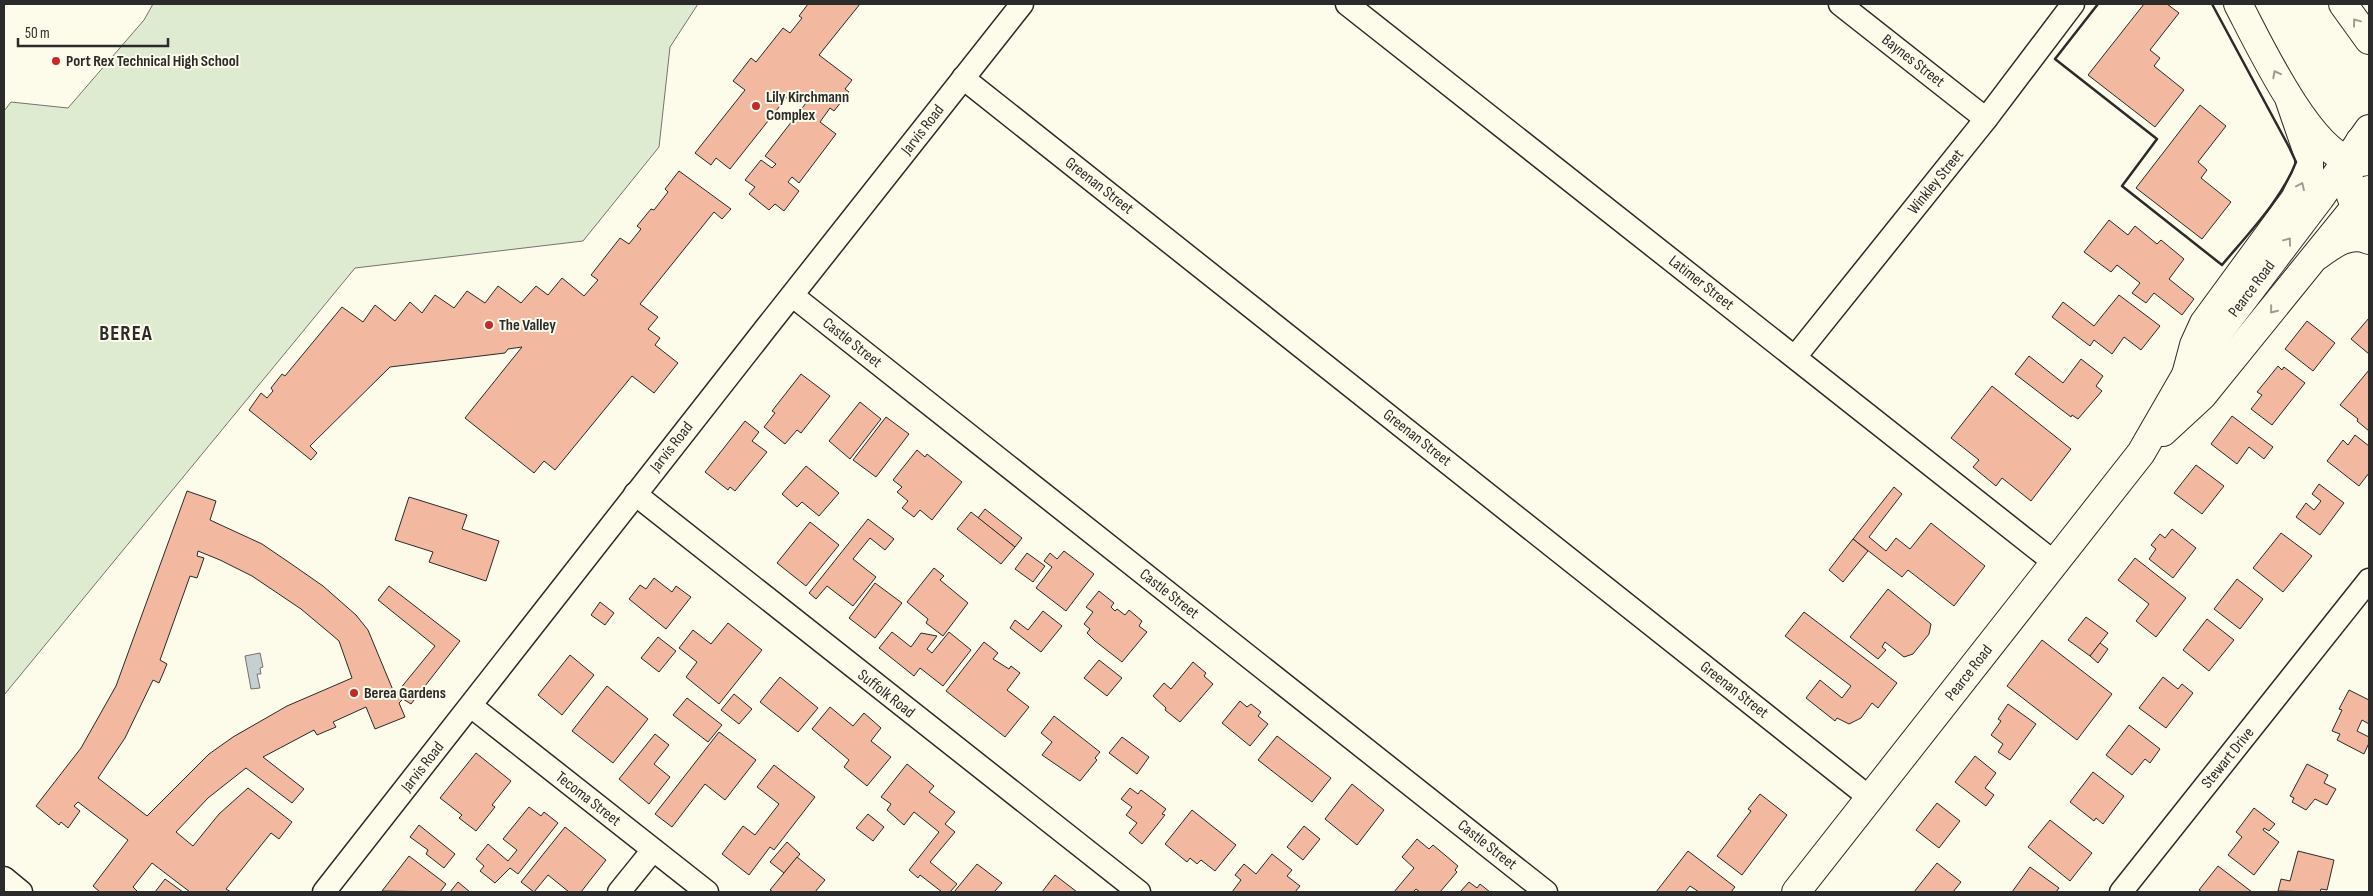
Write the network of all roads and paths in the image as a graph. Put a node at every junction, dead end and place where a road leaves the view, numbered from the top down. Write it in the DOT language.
graph roads {
  1 [pos="1022,4"];
  2 [pos="1347,4"];
  3 [pos="1840,4"];
  4 [pos="2073,4"];
  5 [pos="2238,4"];
  6 [pos="2342,4"];
  7 [pos="2369,40"];
  8 [pos="963,78"];
  9 [pos="2290,100"];
  10 [pos="1986,119"];
  11 [pos="2359,150"];
  12 [pos="2365,209"];
  13 [pos="2369,240"];
  14 [pos="2317,256"];
  15 [pos="793,296"];
  16 [pos="1795,357"];
  17 [pos="2186,375"];
  18 [pos="2141,453"];
  19 [pos="635,494"];
  20 [pos="2055,563"];
  21 [pos="2369,580"];
  22 [pos="471,706"];
  23 [pos="1870,798"];
  24 [pos="653,850"];
  25 [pos="4,878"];
  26 [pos="21,892"];
  27 [pos="324,892"];
  28 [pos="619,892"];
  29 [pos="706,892"];
  30 [pos="1138,892"];
  31 [pos="1546,892"];
  32 [pos="1796,892"];
  33 [pos="2121,892"];
  1 -- 8 [label="street, Jarvis Road"];
  2 -- 16 [label="street, Latimer Street"];
  3 -- 10 [label="street, Baynes Street"];
  4 -- 10 [label="street, Winkley Street"];
  9 -- 5 [label="main road, one-way"];
  7 -- 6 [label="main road, one-way"];
  8 -- 15 [label="street, Jarvis Road"];
  8 -- 23 [label="street, Greenan Street"];
  9 -- 11 [label="main road"];
  17 -- 9 [label="main road, one-way"];
  10 -- 16 [label="street, Winkley Street"];
  11 -- 12 [label="main road"];
  17 -- 11 [label="main road, Pearce Road, one-way"];
  12 -- 14 [label="main road, Pearce Road"];
  13 -- 14 [label="main road"];
  14 -- 18 [label="main road, Pearce Road, one-way"];
  15 -- 19 [label="street, Jarvis Road"];
  15 -- 31 [label="street, Castle Street"];
  16 -- 20 [label="street, Latimer Street"];
  17 -- 18 [label="main road, Pearce Road"];
  18 -- 20 [label="main road, Pearce Road"];
  19 -- 22 [label="street, Jarvis Road"];
  19 -- 30 [label="street, Suffolk Road"];
  20 -- 23 [label="main road, Pearce Road"];
  21 -- 33 [label="street, Stewart Drive"];
  22 -- 24 [label="street, Tecoma Street"];
  22 -- 27 [label="street, Jarvis Road"];
  23 -- 32 [label="main road, Pearce Road"];
  24 -- 28 [label="street"];
  24 -- 29 [label="street, Tecoma Street"];
  25 -- 26 [label="street"];
}
